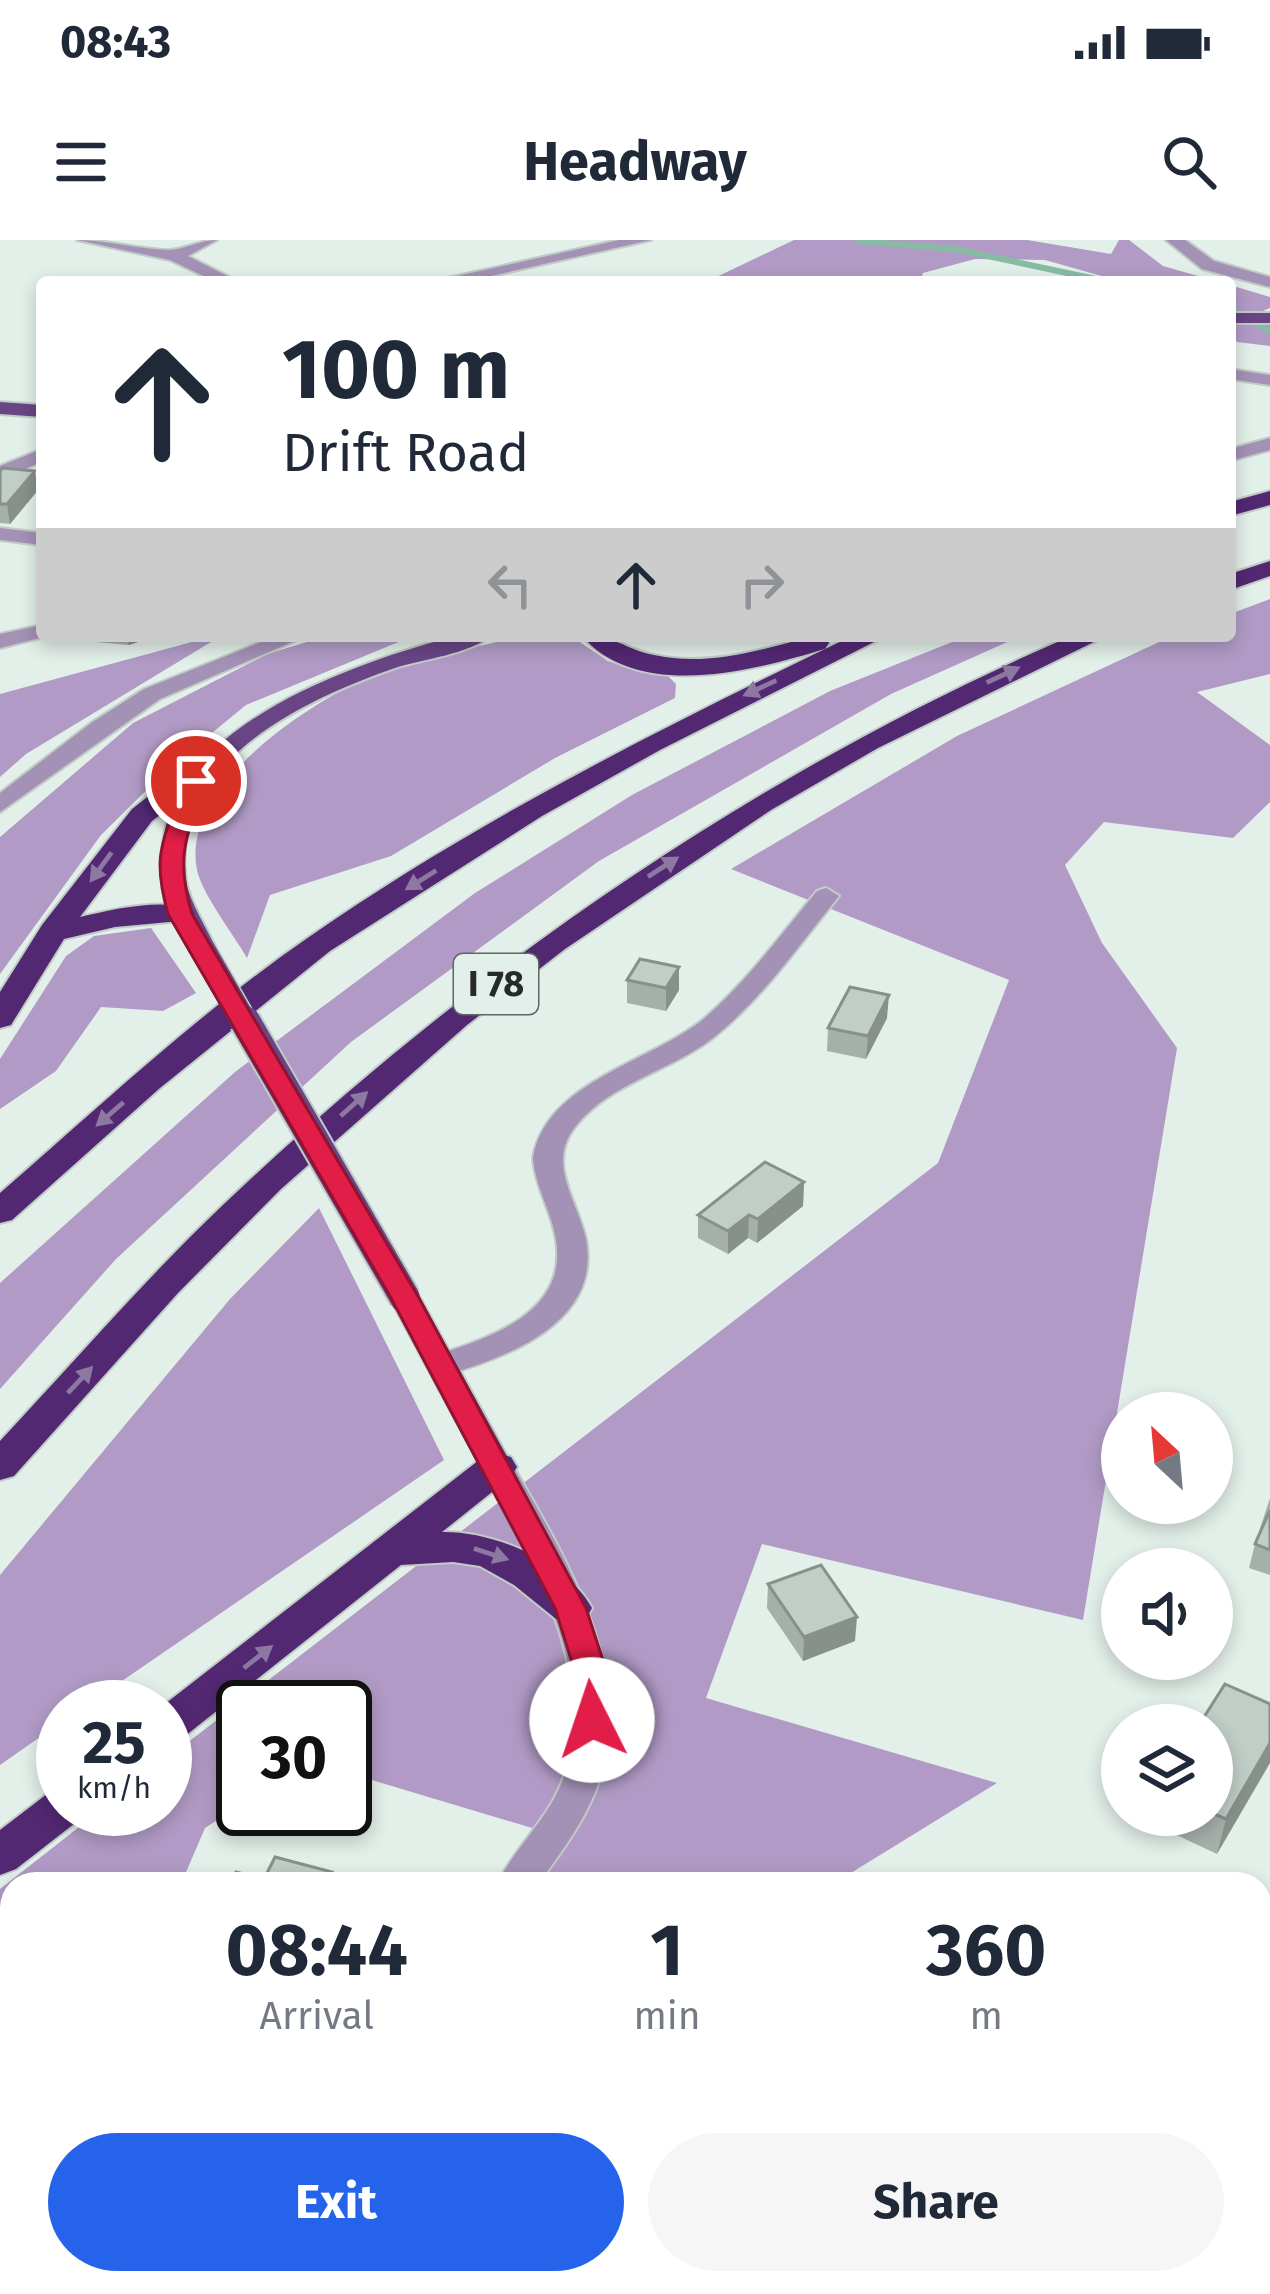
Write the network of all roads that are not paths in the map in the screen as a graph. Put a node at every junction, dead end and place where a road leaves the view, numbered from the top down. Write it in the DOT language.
graph roads {
  1 [pos="85,240"];
  2 [pos="208,240"];
  3 [pos="643,240"];
  4 [pos="1174,240"];
  5 [pos="175,256"];
  6 [pos="217,276"];
  7 [pos="468,276"];
  8 [pos="1270,282"];
  9 [pos="1236,318"];
  10 [pos="1270,318"];
  11 [pos="1236,375"];
  12 [pos="1270,380"];
  13 [pos="0,408"];
  14 [pos="36,411"];
  15 [pos="1270,444"];
  16 [pos="1236,451"];
  17 [pos="36,457"];
  18 [pos="0,473"];
  19 [pos="1270,498"];
  20 [pos="1236,507"];
  21 [pos="0,534"];
  22 [pos="36,537"];
  23 [pos="1270,568"];
  24 [pos="1236,580"];
  25 [pos="36,632"];
  26 [pos="0,641"];
  27 [pos="280,642"];
  28 [pos="459,642"];
  29 [pos="604,642"];
  30 [pos="816,642"];
  31 [pos="862,642"];
  32 [pos="1079,642"];
  33 [pos="215,758"];
  34 [pos="0,806"];
  35 [pos="826,896"];
  36 [pos="180,914"];
  37 [pos="53,932"];
  38 [pos="0,1018"];
  39 [pos="0,1212"];
  40 [pos="442,1365"];
  41 [pos="0,1466"];
  42 [pos="497,1467"];
  43 [pos="395,1550"];
  44 [pos="571,1608"];
  45 [pos="192,1707"];
  46 [pos="36,1828"];
  47 [pos="0,1856"];
  48 [pos="527,1872"];
  1 -- 5 [label="street"];
  2 -- 5 [label="street"];
  3 -- 7 [label="street"];
  4 -- 8 [label="street"];
  5 -- 6 [label="street"];
  9 -- 10 [label="main road"];
  11 -- 12 [label="street"];
  13 -- 14 [label="main road"];
  15 -- 16 [label="street"];
  17 -- 18 [label="street"];
  19 -- 20 [label="highway"];
  21 -- 22 [label="street"];
  23 -- 24 [label="highway"];
  25 -- 26 [label="street"];
  27 -- 34 [label="street"];
  28 -- 33 [label="main road"];
  29 -- 30 [label="highway"];
  31 -- 39 [label="highway, one-way"];
  41 -- 32 [label="highway, I 78, one-way"];
  33 -- 36 [label="main road"];
  33 -- 37 [label="highway, one-way"];
  35 -- 40 [label="street"];
  36 -- 37 [label="highway"];
  36 -- 40 [label="main road, bridge"];
  37 -- 38 [label="highway"];
  40 -- 42 [label="main road"];
  42 -- 43 [label="highway"];
  42 -- 44 [label="street"];
  43 -- 44 [label="highway, one-way"];
  45 -- 43 [label="highway, one-way"];
  44 -- 48 [label="street"];
  46 -- 47 [label="highway"];
}
